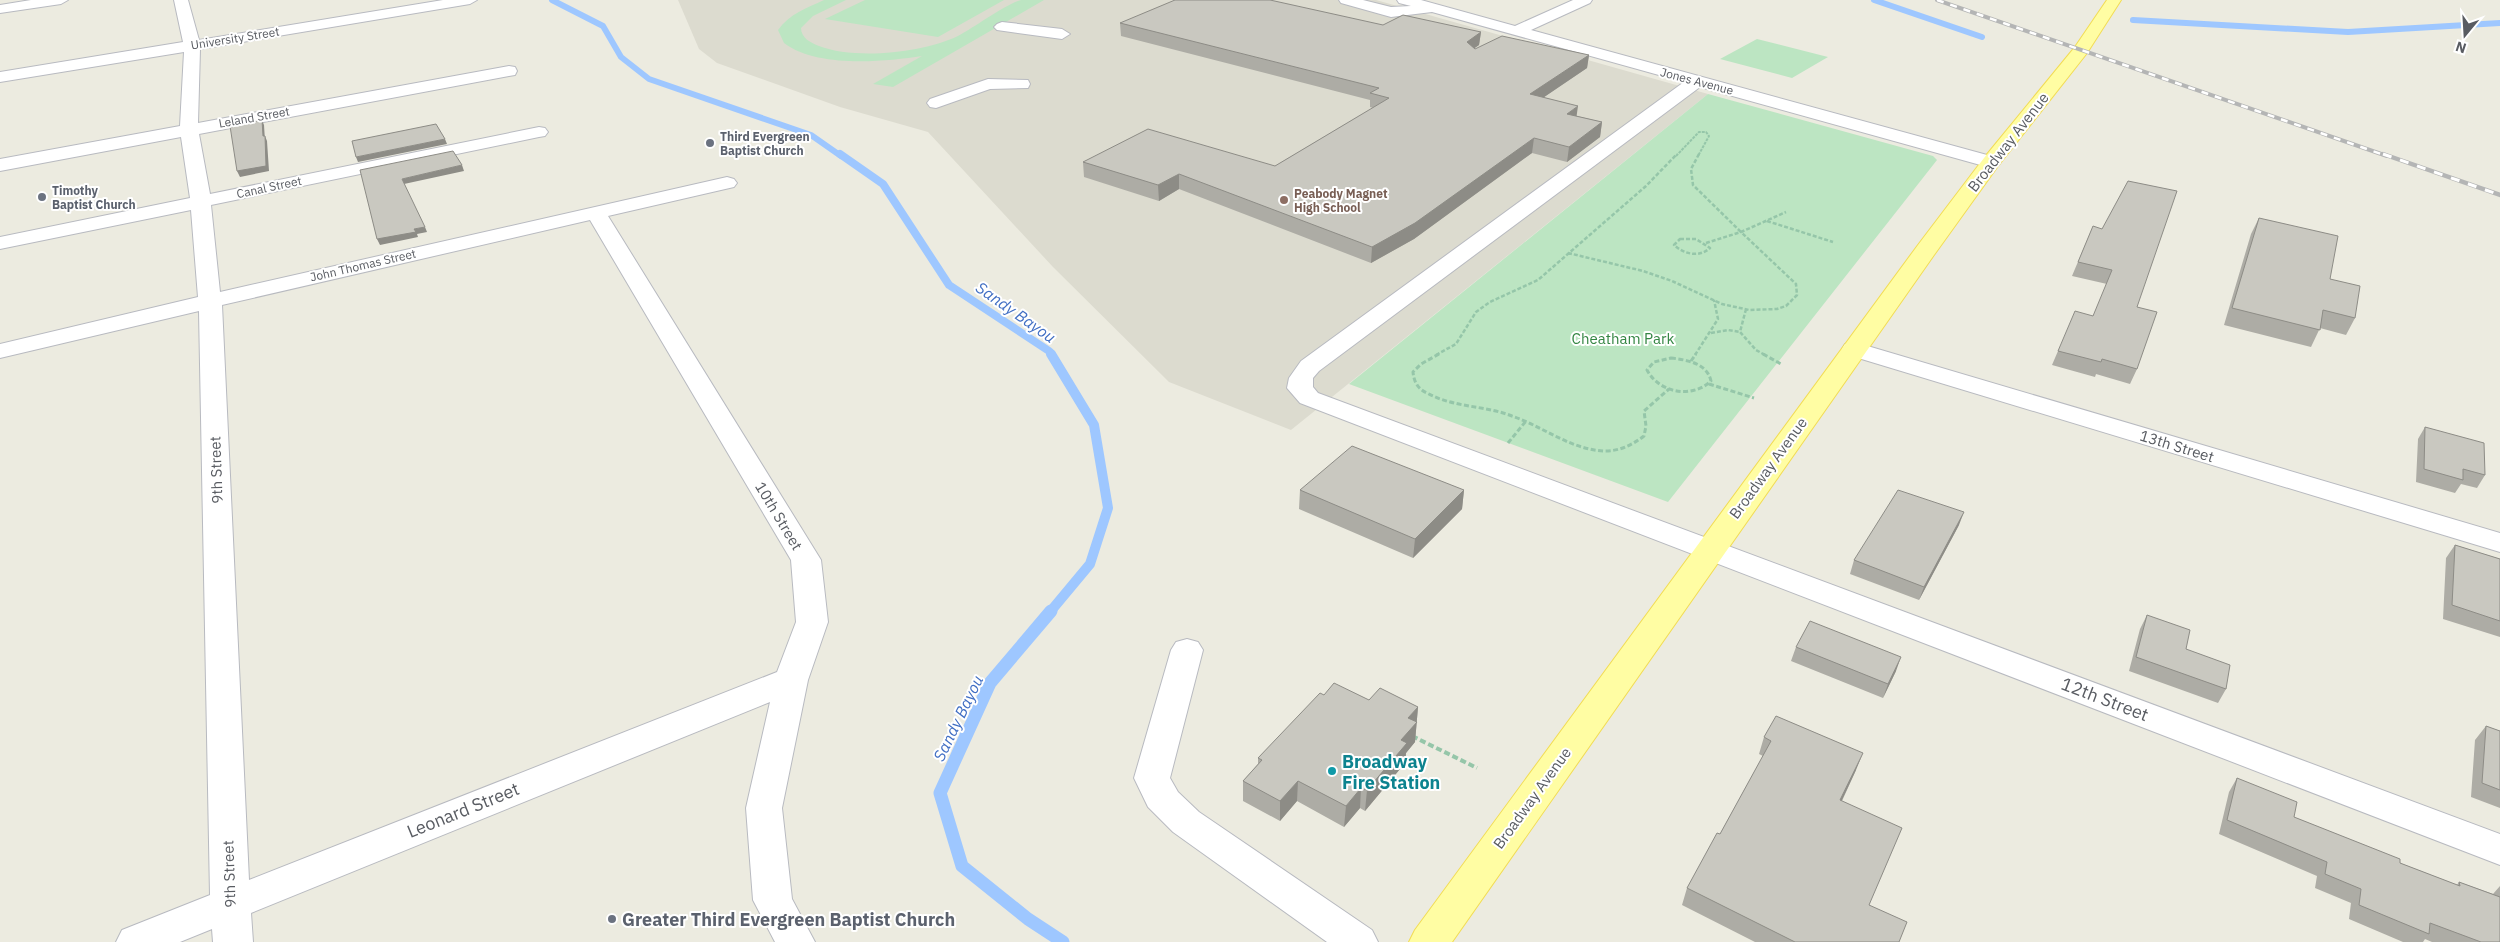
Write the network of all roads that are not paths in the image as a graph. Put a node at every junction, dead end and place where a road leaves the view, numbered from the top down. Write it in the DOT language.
graph roads {
  1 [pos="60,0"];
  2 [pos="181,0"];
  3 [pos="470,0"];
  4 [pos="1346,0"];
  5 [pos="1404,0"];
  6 [pos="1585,0"];
  7 [pos="2114,0"];
  8 [pos="0,9"];
  9 [pos="1436,9"];
  10 [pos="1002,27"];
  11 [pos="1517,31"];
  12 [pos="1062,34"];
  13 [pos="1496,44"];
  14 [pos="192,45"];
  15 [pos="509,71"];
  16 [pos="0,77"];
  17 [pos="1697,81"];
  18 [pos="1022,84"];
  19 [pos="936,103"];
  20 [pos="189,129"];
  21 [pos="539,132"];
  22 [pos="1991,162"];
  23 [pos="0,165"];
  24 [pos="727,183"];
  25 [pos="201,202"];
  26 [pos="595,212"];
  27 [pos="0,242"];
  28 [pos="210,301"];
  29 [pos="1854,349"];
  30 [pos="0,351"];
  31 [pos="2500,543"];
  32 [pos="1710,549"];
  33 [pos="1187,650"];
  34 [pos="791,680"];
  35 [pos="2500,850"];
  36 [pos="230,903"];
  37 [pos="1434,940"];
  38 [pos="136,942"];
  39 [pos="233,942"];
  40 [pos="795,942"];
  41 [pos="1358,942"];
  1 -- 8 [label="street"];
  2 -- 14 [label="street, 9th Street"];
  3 -- 14 [label="street, University Street"];
  4 -- 9 [label="street"];
  5 -- 9 [label="street, Jones Avenue"];
  6 -- 11 [label="street"];
  7 -- 22 [label="main road, Broadway Avenue"];
  9 -- 11 [label="street, Jones Avenue"];
  10 -- 12 [label="street"];
  11 -- 13 [label="street"];
  11 -- 17 [label="street, Jones Avenue"];
  14 -- 16 [label="street, University Street"];
  14 -- 20 [label="street, 9th Street"];
  15 -- 20 [label="street, Leland Street"];
  17 -- 22 [label="street, Jones Avenue"];
  17 -- 32 [label="street, 12th Street"];
  18 -- 19 [label="street"];
  20 -- 23 [label="street, Leland Street"];
  20 -- 25 [label="street, 9th Street"];
  21 -- 25 [label="street, Canal Street"];
  22 -- 29 [label="main road, Broadway Avenue"];
  24 -- 26 [label="street, John Thomas Street"];
  25 -- 27 [label="street, Canal Street"];
  25 -- 28 [label="street, 9th Street"];
  26 -- 28 [label="street, John Thomas Street"];
  26 -- 34 [label="street, 10th Street"];
  28 -- 30 [label="street, John Thomas Street"];
  28 -- 36 [label="street, 9th Street"];
  29 -- 31 [label="street, 13th Street"];
  29 -- 32 [label="main road, Broadway Avenue"];
  32 -- 35 [label="street, 12th Street"];
  32 -- 37 [label="main road, Broadway Avenue"];
  33 -- 41 [label="street"];
  34 -- 36 [label="street, Leonard Street"];
  34 -- 40 [label="street, 10th Street"];
  36 -- 38 [label="street, Leonard Street"];
  36 -- 39 [label="street, 9th Street"];
}
